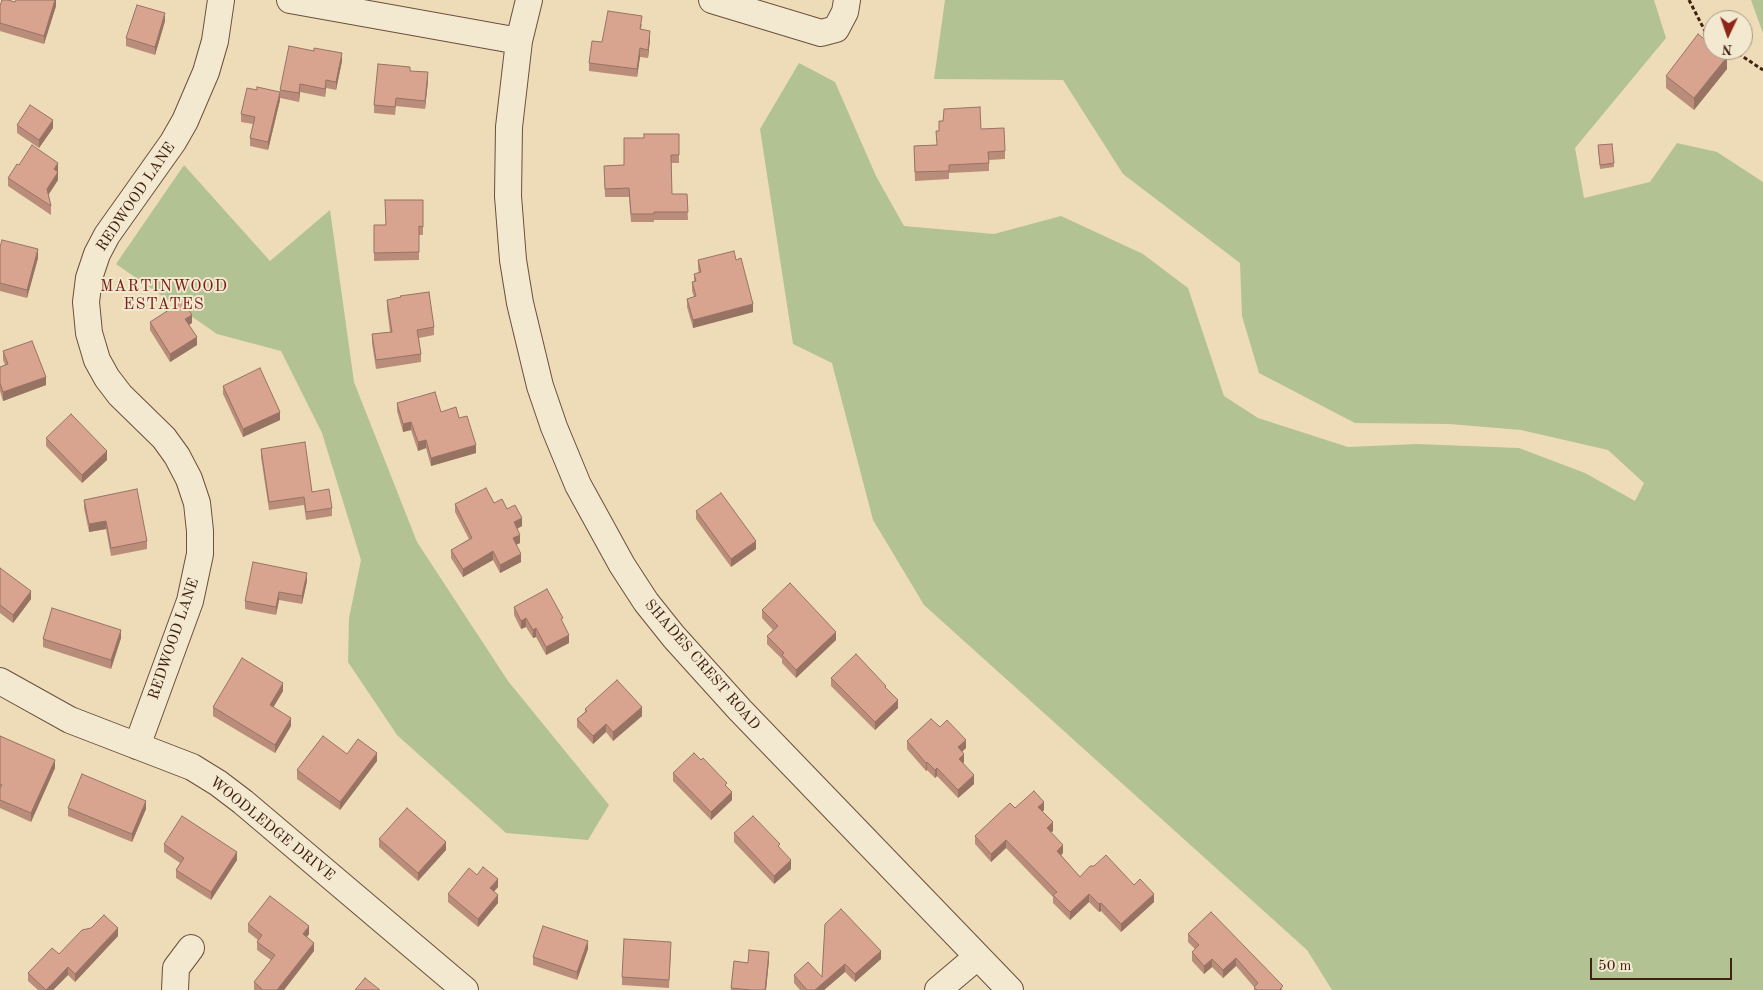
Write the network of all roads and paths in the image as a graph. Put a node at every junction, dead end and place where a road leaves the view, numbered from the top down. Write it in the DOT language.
graph roads {
  1 [pos="222,0"];
  2 [pos="290,0"];
  3 [pos="529,0"];
  4 [pos="712,0"];
  5 [pos="847,0"];
  6 [pos="1689,0"];
  7 [pos="1703,27"];
  8 [pos="520,41"];
  9 [pos="1748,60"];
  10 [pos="1763,70"];
  11 [pos="0,681"];
  12 [pos="137,746"];
  13 [pos="191,948"];
  14 [pos="977,957"];
  15 [pos="175,990"];
  16 [pos="465,990"];
  17 [pos="938,990"];
  18 [pos="1010,990"];
  1 -- 12 [label="street, REDWOOD LANE"];
  2 -- 8 [label="street"];
  3 -- 8 [label="street, SHADES CREST ROAD"];
  4 -- 5 [label="street"];
  6 -- 7 [label="path"];
  8 -- 14 [label="street, SHADES CREST ROAD"];
  9 -- 10 [label="path"];
  11 -- 12 [label="street, WOODLEDGE DRIVE"];
  12 -- 16 [label="street, WOODLEDGE DRIVE"];
  13 -- 15 [label="street"];
  14 -- 17 [label="street"];
  14 -- 18 [label="street, SHADES CREST ROAD"];
}
